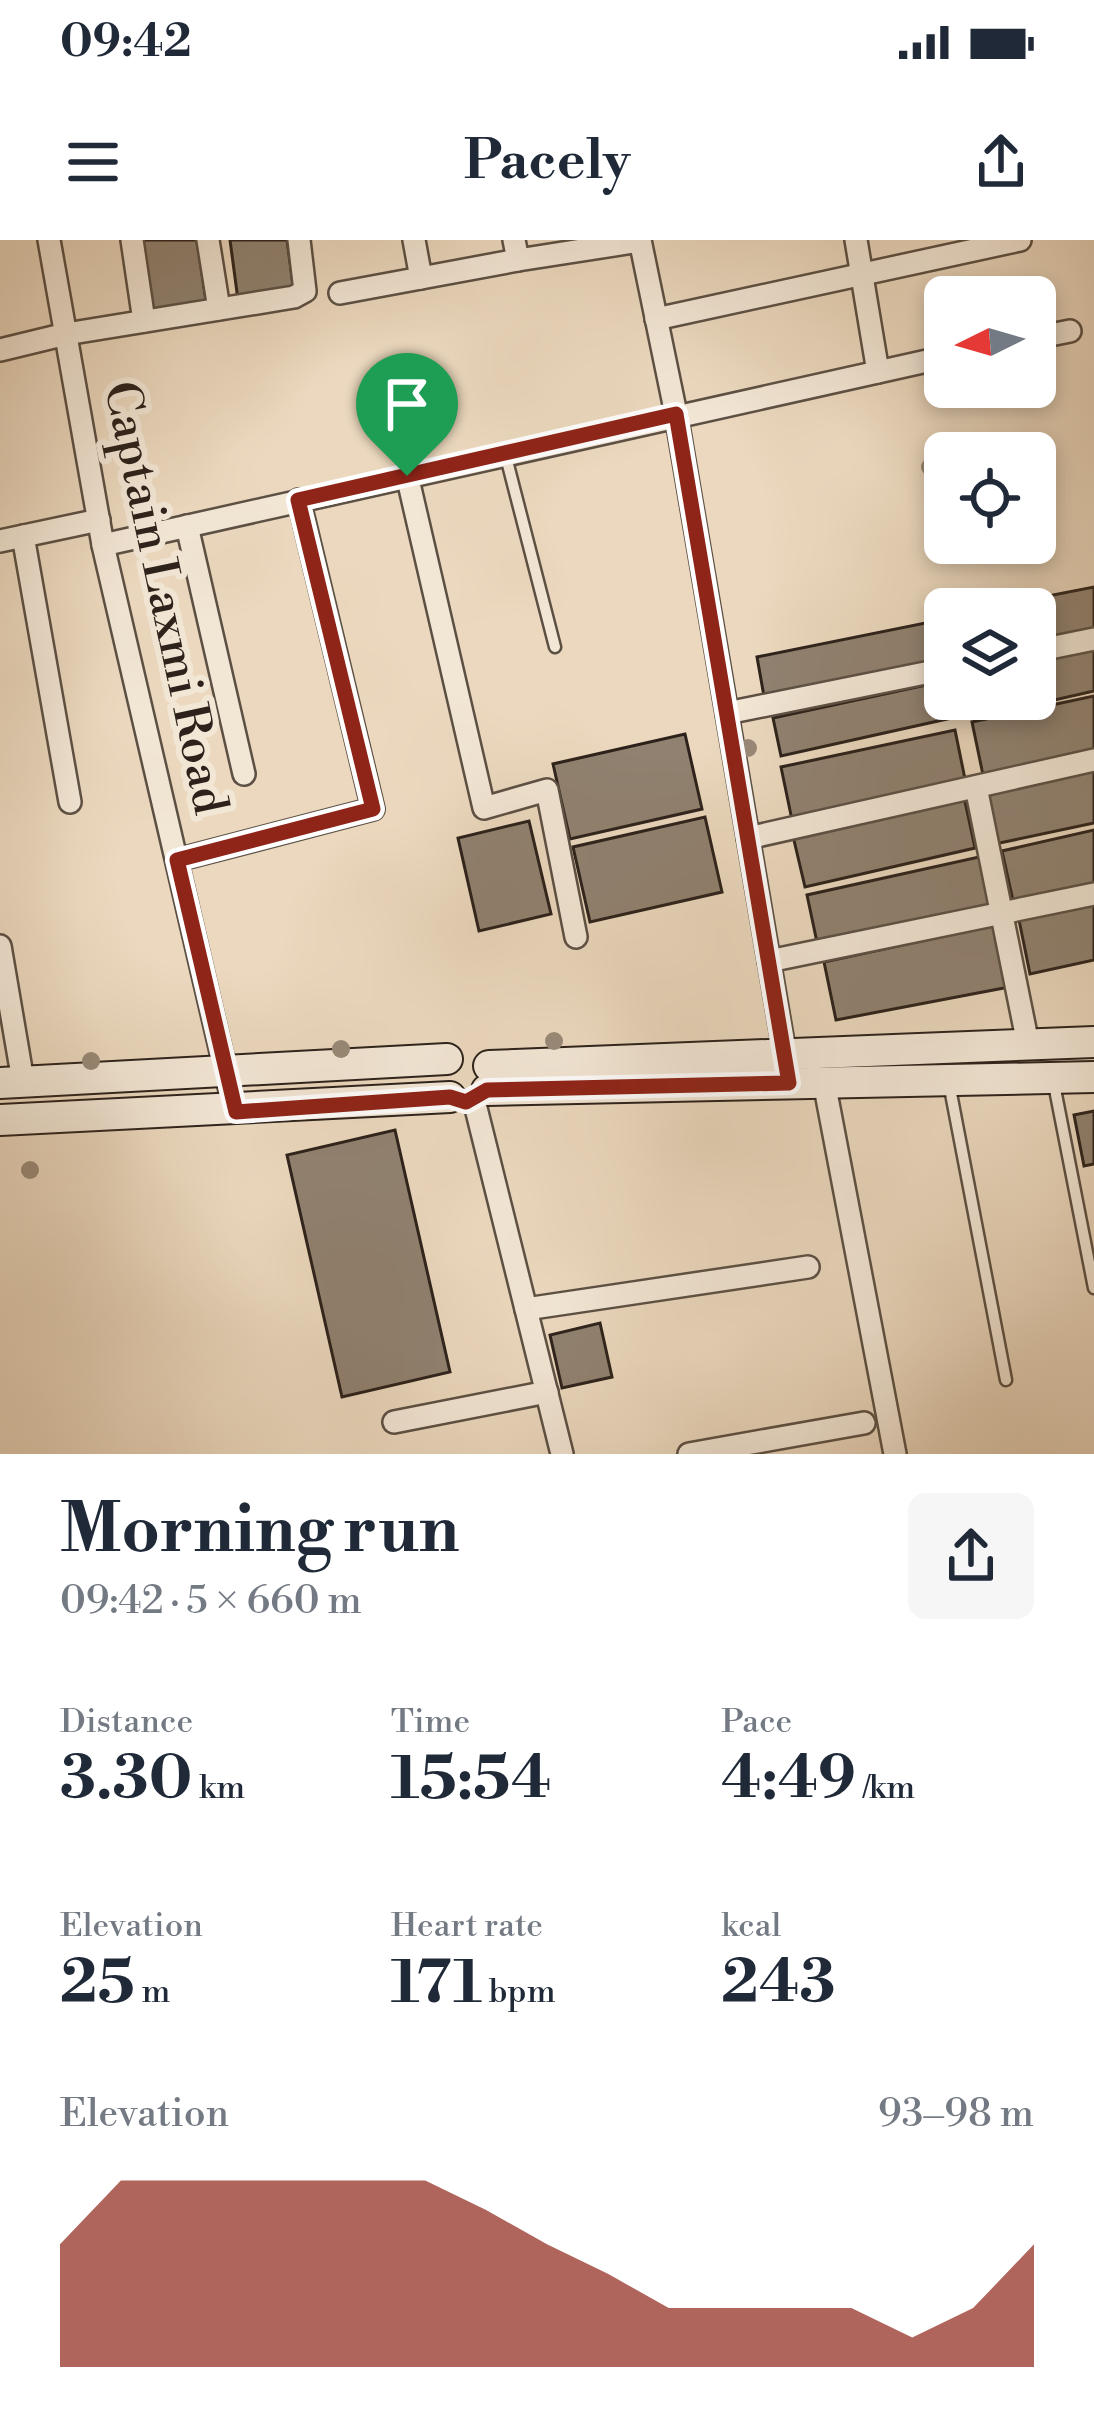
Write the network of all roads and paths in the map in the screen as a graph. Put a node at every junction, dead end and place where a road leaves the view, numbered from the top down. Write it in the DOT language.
graph roads {
  1 [pos="49,240"];
  2 [pos="132,240"];
  3 [pos="208,240"];
  4 [pos="299,240"];
  5 [pos="414,240"];
  6 [pos="640,240"];
  7 [pos="856,240"];
  8 [pos="1020,240"];
  9 [pos="516,250"];
  10 [pos="861,275"];
  11 [pos="421,278"];
  12 [pos="340,293"];
  13 [pos="219,309"];
  14 [pos="656,319"];
  15 [pos="144,321"];
  16 [pos="1070,331"];
  17 [pos="66,334"];
  18 [pos="1056,334"];
  19 [pos="0,350"];
  20 [pos="924,362"];
  21 [pos="878,372"];
  22 [pos="676,414"];
  23 [pos="505,453"];
  24 [pos="407,476"];
  25 [pos="298,500"];
  26 [pos="99,520"];
  27 [pos="188,526"];
  28 [pos="23,536"];
  29 [pos="0,541"];
  30 [pos="103,544"];
  31 [pos="1094,639"];
  32 [pos="555,647"];
  33 [pos="1056,647"];
  34 [pos="924,673"];
  35 [pos="727,713"];
  36 [pos="1094,760"];
  37 [pos="244,774"];
  38 [pos="976,787"];
  39 [pos="70,802"];
  40 [pos="748,838"];
  41 [pos="177,860"];
  42 [pos="1094,894"];
  43 [pos="1002,914"];
  44 [pos="576,937"];
  45 [pos="0,946"];
  46 [pos="1,955"];
  47 [pos="769,961"];
  48 [pos="1094,1042"];
  49 [pos="1028,1044"];
  50 [pos="784,1052"];
  51 [pos="447,1059"];
  52 [pos="225,1069"];
  53 [pos="1094,1077"];
  54 [pos="1053,1079"];
  55 [pos="949,1081"];
  56 [pos="12,1082"];
  57 [pos="824,1082"];
  58 [pos="789,1083"];
  59 [pos="475,1088"];
  60 [pos="236,1112"];
  61 [pos="0,1120"];
  62 [pos="808,1267"];
  63 [pos="1094,1288"];
  64 [pos="526,1309"];
  65 [pos="1006,1380"];
  66 [pos="547,1392"];
  67 [pos="394,1421"];
  68 [pos="864,1423"];
  69 [pos="562,1454"];
  70 [pos="688,1454"];
  71 [pos="895,1454"];
  1 -- 17 [label="street, Captain Laxmi Road"];
  2 -- 15 [label="street"];
  3 -- 13 [label="street"];
  4 -- 13 [label="street"];
  5 -- 11 [label="street"];
  6 -- 9 [label="street"];
  6 -- 14 [label="street"];
  7 -- 10 [label="street"];
  8 -- 10 [label="street"];
  9 -- 11 [label="street"];
  10 -- 14 [label="street"];
  10 -- 21 [label="street"];
  11 -- 12 [label="street"];
  13 -- 15 [label="street"];
  14 -- 22 [label="street"];
  15 -- 17 [label="street"];
  16 -- 18 [label="street"];
  17 -- 19 [label="street"];
  17 -- 26 [label="street, Captain Laxmi Road"];
  20 -- 21 [label="street"];
  21 -- 22 [label="street"];
  22 -- 23 [label="street"];
  22 -- 35 [label="street"];
  23 -- 24 [label="street"];
  23 -- 32 [label="lane"];
  24 -- 25 [label="street"];
  24 -- 44 [label="street"];
  25 -- 27 [label="street"];
  25 -- 41 [label="street"];
  26 -- 28 [label="street"];
  26 -- 30 [label="street, Captain Laxmi Road"];
  27 -- 30 [label="street"];
  27 -- 37 [label="street"];
  28 -- 29 [label="street"];
  28 -- 39 [label="street"];
  30 -- 41 [label="street, Captain Laxmi Road"];
  31 -- 33 [label="street"];
  34 -- 35 [label="street"];
  35 -- 40 [label="street"];
  36 -- 38 [label="street"];
  38 -- 40 [label="street"];
  38 -- 43 [label="street"];
  40 -- 47 [label="street"];
  41 -- 52 [label="street, Captain Laxmi Road"];
  42 -- 43 [label="street"];
  43 -- 47 [label="street"];
  43 -- 49 [label="street"];
  45 -- 46 [label="street"];
  46 -- 56 [label="street"];
  47 -- 50 [label="street"];
  48 -- 49 [label="street"];
  49 -- 50 [label="street"];
  50 -- 58 [label="street"];
  50 -- 59 [label="street"];
  51 -- 52 [label="street"];
  51 -- 59 [label="street"];
  51 -- 59 [label="street"];
  52 -- 56 [label="street"];
  52 -- 60 [label="street, Captain Laxmi Road"];
  53 -- 54 [label="street"];
  54 -- 55 [label="street"];
  54 -- 63 [label="lane"];
  55 -- 57 [label="street"];
  55 -- 65 [label="lane"];
  57 -- 58 [label="street"];
  57 -- 71 [label="street"];
  58 -- 59 [label="street"];
  59 -- 60 [label="street"];
  59 -- 64 [label="street"];
  60 -- 61 [label="street"];
  62 -- 64 [label="street"];
  64 -- 66 [label="street"];
  66 -- 67 [label="street"];
  66 -- 69 [label="street"];
  68 -- 70 [label="street"];
}
